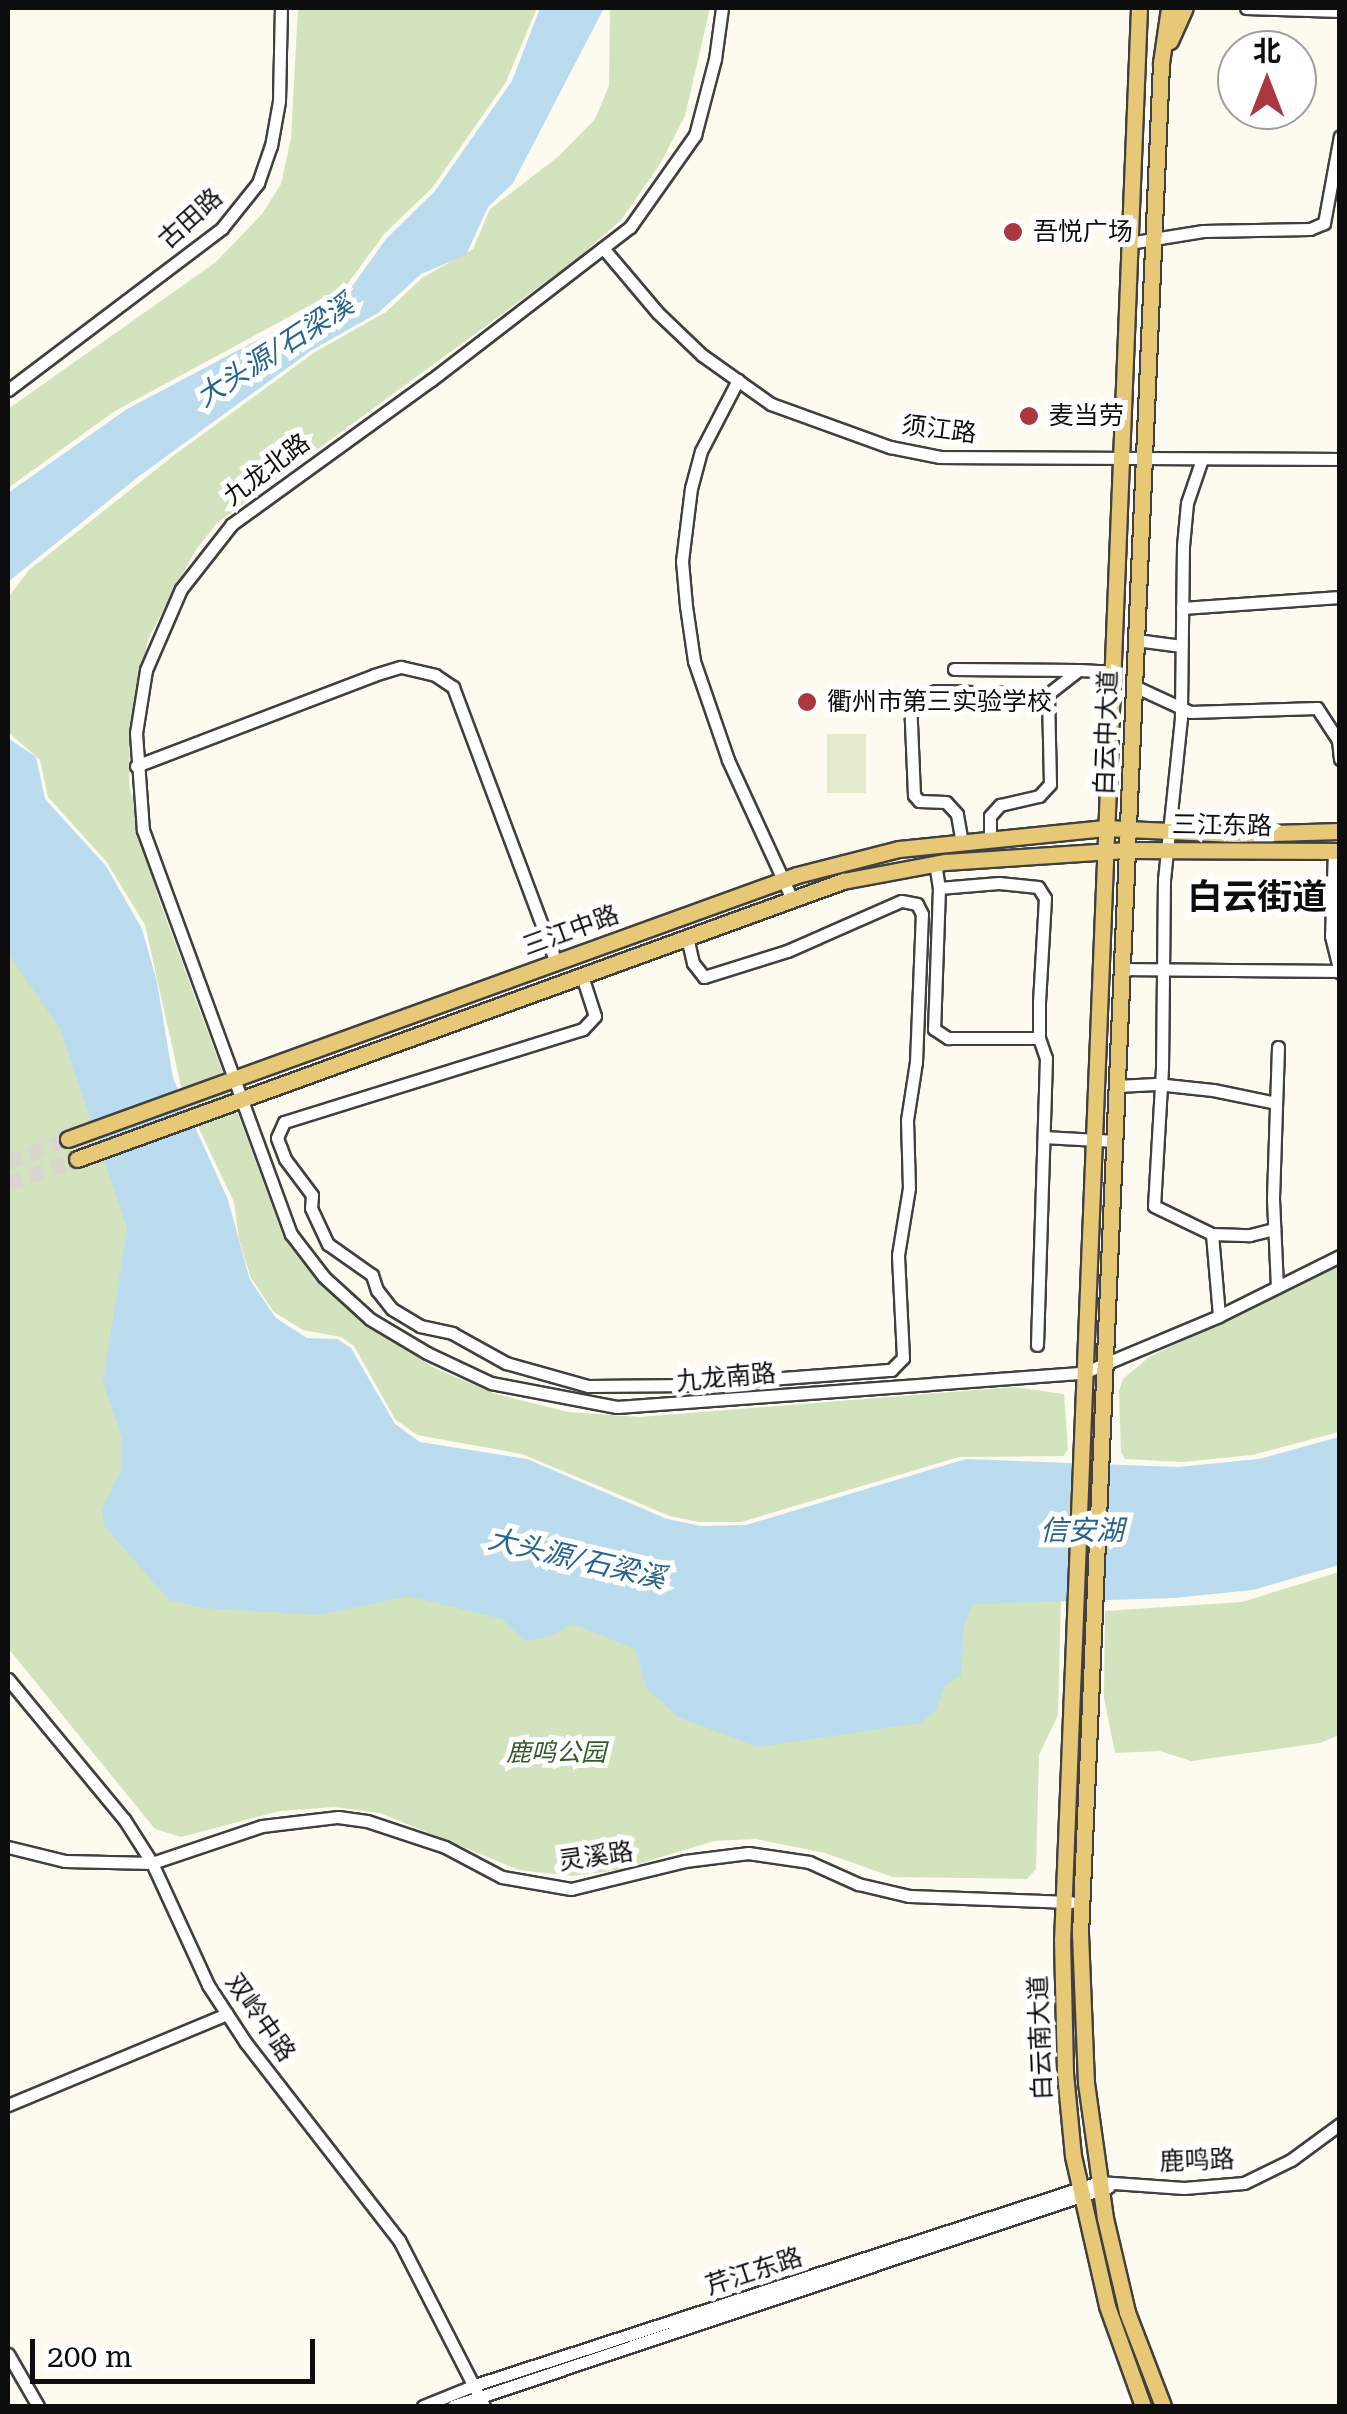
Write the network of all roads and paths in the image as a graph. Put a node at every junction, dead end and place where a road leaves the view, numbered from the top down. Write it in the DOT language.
graph roads {
  1 [pos="281,8"];
  2 [pos="722,8"];
  3 [pos="1125,8"];
  4 [pos="1139,8"];
  5 [pos="1169,8"];
  6 [pos="1184,8"];
  7 [pos="1246,8"];
  8 [pos="1340,11"];
  9 [pos="1137,35"];
  10 [pos="1161,63"];
  11 [pos="1340,136"];
  12 [pos="1154,239"];
  13 [pos="1129,242"];
  14 [pos="603,248"];
  15 [pos="738,380"];
  16 [pos="8,390"];
  17 [pos="1144,457"];
  18 [pos="1120,458"];
  19 [pos="1202,459"];
  20 [pos="1340,460"];
  21 [pos="1340,597"];
  22 [pos="1182,608"];
  23 [pos="1136,640"];
  24 [pos="1182,646"];
  25 [pos="954,669"];
  26 [pos="1079,670"];
  27 [pos="1112,672"];
  28 [pos="1134,686"];
  29 [pos="1048,694"];
  30 [pos="1180,708"];
  31 [pos="1340,759"];
  32 [pos="136,766"];
  33 [pos="1105,828"];
  34 [pos="1128,828"];
  35 [pos="1168,830"];
  36 [pos="1340,830"];
  37 [pos="990,840"];
  38 [pos="962,843"];
  39 [pos="1127,850"];
  40 [pos="1167,850"];
  41 [pos="1104,852"];
  42 [pos="1337,852"];
  43 [pos="935,864"];
  44 [pos="784,880"];
  45 [pos="940,888"];
  46 [pos="792,899"];
  47 [pos="687,938"];
  48 [pos="556,963"];
  49 [pos="1122,969"];
  50 [pos="1164,970"];
  51 [pos="1339,971"];
  52 [pos="582,976"];
  53 [pos="1039,1038"];
  54 [pos="1278,1047"];
  55 [pos="234,1079"];
  56 [pos="1161,1085"];
  57 [pos="1117,1086"];
  58 [pos="243,1098"];
  59 [pos="1276,1103"];
  60 [pos="1044,1137"];
  61 [pos="68,1139"];
  62 [pos="1092,1140"];
  63 [pos="1115,1140"];
  64 [pos="77,1159"];
  65 [pos="1274,1229"];
  66 [pos="1212,1234"];
  67 [pos="1340,1256"];
  68 [pos="1277,1286"];
  69 [pos="1219,1316"];
  70 [pos="1037,1345"];
  71 [pos="1105,1364"];
  72 [pos="1083,1373"];
  73 [pos="790,1375"];
  74 [pos="791,1395"];
  75 [pos="1075,1657"];
  76 [pos="1094,1658"];
  77 [pos="8,1679"];
  78 [pos="8,1847"];
  79 [pos="152,1863"];
  80 [pos="1064,1902"];
  81 [pos="1082,1902"];
  82 [pos="227,2014"];
  83 [pos="8,2104"];
  84 [pos="1340,2124"];
  85 [pos="1120,2182"];
  86 [pos="1100,2187"];
  87 [pos="1080,2193"];
  88 [pos="8,2354"];
  89 [pos="479,2396"];
  90 [pos="38,2406"];
  91 [pos="423,2406"];
  92 [pos="453,2406"];
  93 [pos="1143,2406"];
  94 [pos="1163,2406"];
  1 -- 16 [label="street, 古田路"];
  2 -- 14 [label="street, 九龙北路"];
  3 -- 9 [label="main road"];
  4 -- 9 [label="main road, 白云中大道"];
  5 -- 10 [label="main road, 白云中大道"];
  6 -- 10 [label="main road"];
  7 -- 8 [label="street"];
  9 -- 13 [label="main road, 白云中大道"];
  10 -- 12 [label="main road, 白云中大道"];
  11 -- 12 [label="street"];
  12 -- 13 [label="street"];
  12 -- 17 [label="main road, 白云中大道"];
  13 -- 18 [label="main road, 白云中大道"];
  14 -- 15 [label="street, 须江路"];
  14 -- 32 [label="street, 九龙北路"];
  15 -- 18 [label="street, 须江路"];
  15 -- 44 [label="street"];
  17 -- 18 [label="street, 须江路"];
  17 -- 19 [label="street, 须江路"];
  17 -- 23 [label="main road, 白云中大道"];
  18 -- 27 [label="main road, 白云中大道"];
  19 -- 20 [label="street, 须江路"];
  19 -- 22 [label="street"];
  21 -- 22 [label="street"];
  22 -- 24 [label="street"];
  23 -- 24 [label="street"];
  23 -- 28 [label="main road, 白云中大道"];
  24 -- 30 [label="street"];
  25 -- 26 [label="street"];
  26 -- 27 [label="street"];
  26 -- 29 [label="street"];
  27 -- 33 [label="main road, 白云中大道"];
  28 -- 30 [label="street"];
  28 -- 34 [label="main road, 白云中大道"];
  29 -- 37 [label="street"];
  29 -- 38 [label="street"];
  30 -- 31 [label="street"];
  30 -- 35 [label="street"];
  32 -- 48 [label="street"];
  32 -- 55 [label="street, 九龙北路"];
  33 -- 34 [label="main road, 三江东路"];
  33 -- 37 [label="main road, 三江中路"];
  33 -- 41 [label="main road, 白云中大道"];
  34 -- 35 [label="main road, 三江东路"];
  34 -- 39 [label="main road, 白云中大道"];
  35 -- 36 [label="main road, 三江东路"];
  35 -- 40 [label="street"];
  37 -- 38 [label="main road, 三江中路"];
  38 -- 44 [label="main road, 三江中路"];
  39 -- 40 [label="main road, 三江东路"];
  39 -- 41 [label="main road, 三江东路"];
  39 -- 49 [label="main road, 白云中大道"];
  40 -- 42 [label="main road, 三江东路"];
  40 -- 50 [label="street"];
  41 -- 43 [label="main road, 三江中路"];
  41 -- 62 [label="main road, 白云中大道"];
  42 -- 51 [label="street"];
  43 -- 45 [label="street"];
  43 -- 46 [label="main road, 三江中路"];
  44 -- 46 [label="street"];
  44 -- 48 [label="main road, 三江中路"];
  45 -- 53 [label="street"];
  45 -- 53 [label="street"];
  46 -- 47 [label="main road, 三江中路"];
  47 -- 52 [label="main road, 三江中路"];
  47 -- 73 [label="street"];
  48 -- 55 [label="main road, 三江中路"];
  49 -- 50 [label="street"];
  49 -- 57 [label="main road, 白云中大道"];
  50 -- 51 [label="street"];
  50 -- 56 [label="street"];
  52 -- 58 [label="main road, 三江中路"];
  52 -- 73 [label="street"];
  53 -- 60 [label="street"];
  54 -- 59 [label="street"];
  55 -- 58 [label="street, 九龙北路"];
  55 -- 61 [label="main road, 三江中路"];
  56 -- 57 [label="street"];
  56 -- 59 [label="street"];
  56 -- 66 [label="street"];
  57 -- 63 [label="main road, 白云中大道"];
  58 -- 64 [label="main road, 三江中路"];
  58 -- 74 [label="street, 九龙南路"];
  59 -- 65 [label="street"];
  60 -- 62 [label="street"];
  60 -- 70 [label="street"];
  62 -- 63 [label="street"];
  62 -- 72 [label="main road, 白云中大道"];
  63 -- 71 [label="main road, 白云中大道"];
  65 -- 66 [label="street"];
  65 -- 68 [label="street"];
  66 -- 69 [label="street"];
  67 -- 68 [label="street, 九龙南路"];
  68 -- 69 [label="street, 九龙南路"];
  69 -- 71 [label="street, 九龙南路"];
  71 -- 72 [label="street, 九龙南路"];
  71 -- 76 [label="main road, 白云中大道"];
  72 -- 74 [label="street, 九龙南路"];
  72 -- 75 [label="main road, 白云中大道"];
  73 -- 74 [label="street"];
  75 -- 80 [label="main road, 白云南大道"];
  76 -- 81 [label="main road, 白云南大道"];
  77 -- 79 [label="street, 双岭中路"];
  78 -- 79 [label="street, 灵溪路"];
  79 -- 80 [label="street, 灵溪路"];
  79 -- 82 [label="street, 双岭中路"];
  80 -- 81 [label="street, 灵溪路"];
  80 -- 87 [label="main road, 白云南大道"];
  81 -- 86 [label="main road, 白云南大道"];
  82 -- 83 [label="street"];
  82 -- 89 [label="street, 双岭中路"];
  84 -- 85 [label="street, 鹿鸣路"];
  85 -- 86 [label="street, 芹江东路"];
  86 -- 87 [label="street, 芹江东路"];
  86 -- 94 [label="main road, 白云南大道"];
  87 -- 89 [label="street, 芹江东路"];
  87 -- 93 [label="main road, 白云南大道"];
  88 -- 90 [label="street"];
  89 -- 91 [label="street, 芹江东路"];
  89 -- 92 [label="street, 芹江东路"];
}
